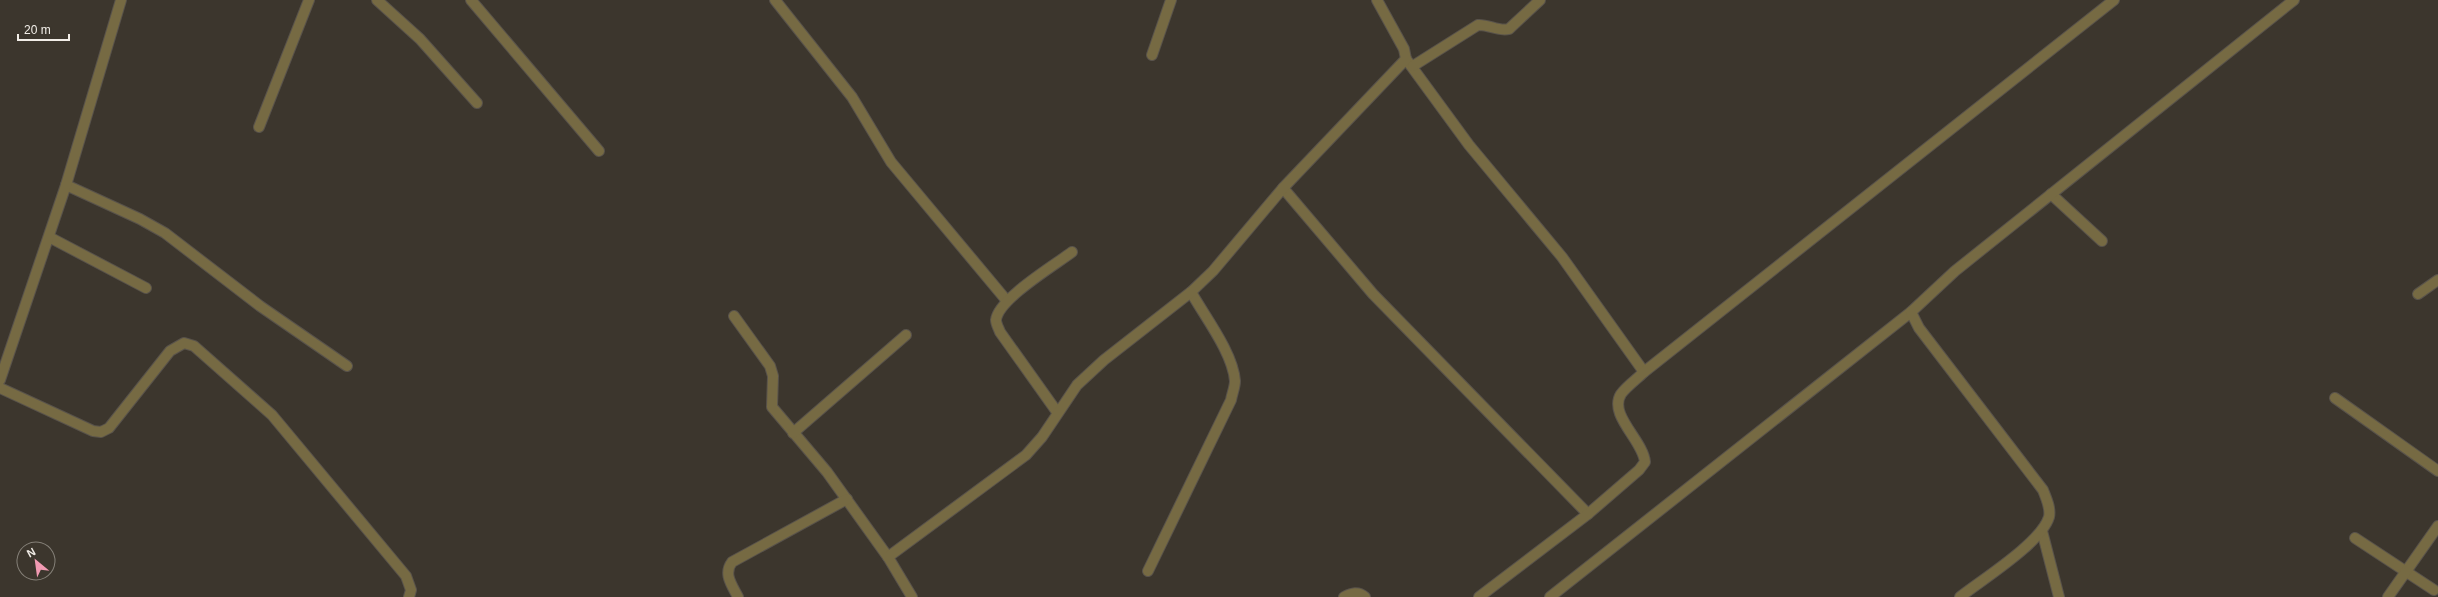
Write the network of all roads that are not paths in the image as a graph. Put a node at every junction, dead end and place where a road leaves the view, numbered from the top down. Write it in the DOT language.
graph roads {
  1 [pos="121,0"];
  2 [pos="309,0"];
  3 [pos="377,0"];
  4 [pos="471,0"];
  5 [pos="775,0"];
  6 [pos="1171,0"];
  7 [pos="1377,0"];
  8 [pos="1540,0"];
  9 [pos="2114,0"];
  10 [pos="2294,0"];
  11 [pos="1152,55"];
  12 [pos="1410,63"];
  13 [pos="477,104"];
  14 [pos="259,127"];
  15 [pos="599,151"];
  16 [pos="66,185"];
  17 [pos="1283,188"];
  18 [pos="2051,194"];
  19 [pos="49,237"];
  20 [pos="2102,241"];
  21 [pos="1072,252"];
  22 [pos="2438,280"];
  23 [pos="146,288"];
  24 [pos="1191,292"];
  25 [pos="2418,294"];
  26 [pos="1007,301"];
  27 [pos="1911,312"];
  28 [pos="734,316"];
  29 [pos="906,335"];
  30 [pos="348,366"];
  31 [pos="1644,372"];
  32 [pos="0,380"];
  33 [pos="0,388"];
  34 [pos="2335,398"];
  35 [pos="1057,412"];
  36 [pos="793,433"];
  37 [pos="2438,471"];
  38 [pos="847,499"];
  39 [pos="1588,514"];
  40 [pos="2438,526"];
  41 [pos="2042,531"];
  42 [pos="2355,538"];
  43 [pos="888,557"];
  44 [pos="1148,571"];
  45 [pos="2407,571"];
  46 [pos="2434,590"];
  47 [pos="409,597"];
  48 [pos="738,597"];
  49 [pos="912,597"];
  50 [pos="1344,597"];
  51 [pos="1365,597"];
  52 [pos="1479,597"];
  53 [pos="1550,597"];
  54 [pos="1960,597"];
  55 [pos="2059,597"];
  56 [pos="2388,597"];
  1 -- 16 [label="street"];
  2 -- 14 [label="street"];
  3 -- 13 [label="street"];
  4 -- 15 [label="street"];
  5 -- 26 [label="street"];
  6 -- 11 [label="street"];
  7 -- 12 [label="street"];
  8 -- 12 [label="street"];
  9 -- 31 [label="street"];
  10 -- 18 [label="street"];
  12 -- 17 [label="street"];
  12 -- 31 [label="street"];
  16 -- 19 [label="street"];
  16 -- 30 [label="street"];
  17 -- 24 [label="street"];
  17 -- 39 [label="street"];
  18 -- 20 [label="street"];
  18 -- 27 [label="street"];
  19 -- 23 [label="street"];
  19 -- 32 [label="street"];
  21 -- 26 [label="street"];
  22 -- 25 [label="street"];
  24 -- 35 [label="street"];
  24 -- 44 [label="street"];
  26 -- 35 [label="street"];
  27 -- 41 [label="street"];
  27 -- 53 [label="street"];
  28 -- 36 [label="street"];
  29 -- 36 [label="street"];
  31 -- 39 [label="street"];
  33 -- 47 [label="street"];
  34 -- 37 [label="street"];
  35 -- 43 [label="street"];
  36 -- 38 [label="street"];
  38 -- 43 [label="street"];
  38 -- 48 [label="street"];
  39 -- 52 [label="street"];
  40 -- 45 [label="street"];
  41 -- 54 [label="street"];
  41 -- 55 [label="street"];
  42 -- 45 [label="street"];
  43 -- 49 [label="street"];
  45 -- 46 [label="street"];
  45 -- 56 [label="street"];
  50 -- 51 [label="street"];
}
